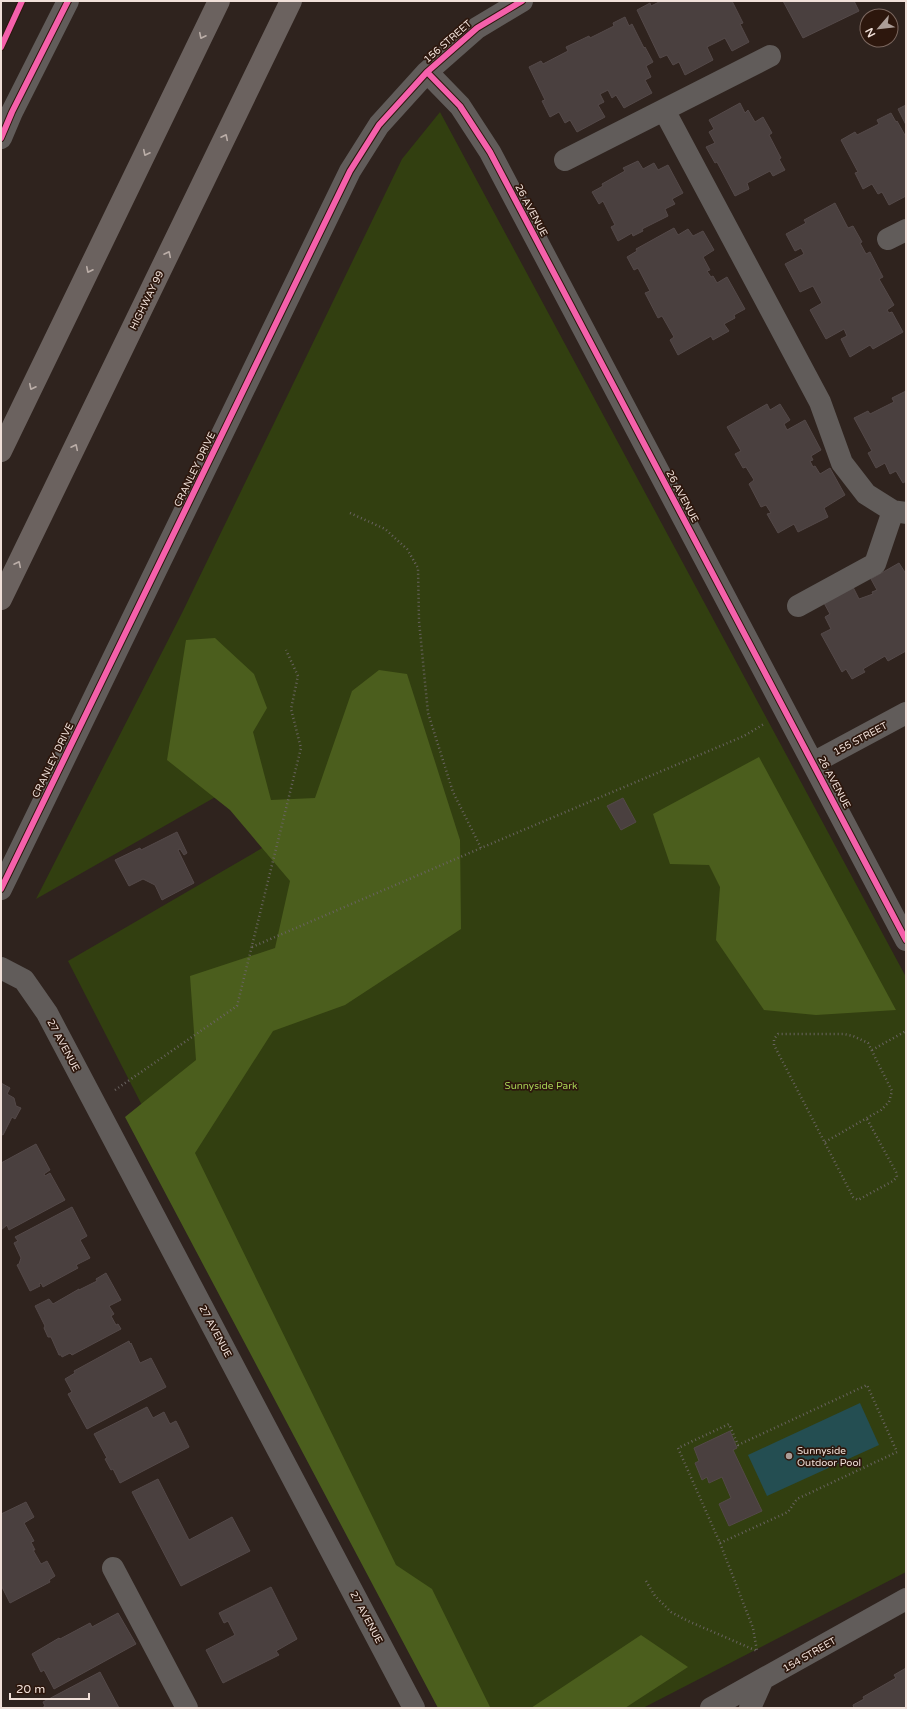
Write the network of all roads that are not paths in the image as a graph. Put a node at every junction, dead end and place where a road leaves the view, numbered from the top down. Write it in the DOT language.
graph roads {
  1 [pos="68,1"];
  2 [pos="219,1"];
  3 [pos="291,1"];
  4 [pos="522,1"];
  5 [pos="770,56"];
  6 [pos="427,72"];
  7 [pos="664,110"];
  8 [pos="1,138"];
  9 [pos="565,160"];
  10 [pos="1,451"];
  11 [pos="900,512"];
  12 [pos="1,599"];
  13 [pos="798,606"];
  14 [pos="906,713"];
  15 [pos="813,763"];
  16 [pos="1,889"];
  17 [pos="906,940"];
  18 [pos="1,968"];
  19 [pos="113,1568"];
  20 [pos="906,1599"];
  21 [pos="762,1681"];
  22 [pos="187,1708"];
  23 [pos="414,1708"];
  24 [pos="711,1708"];
  25 [pos="750,1708"];
  1 -- 8 [label="street"];
  2 -- 10 [label="highway, one-way"];
  12 -- 3 [label="highway, HIGHWAY 99, one-way"];
  4 -- 6 [label="street, 156 STREET"];
  5 -- 7 [label="street"];
  6 -- 15 [label="street, 26 AVENUE"];
  6 -- 16 [label="street, CRANLEY DRIVE"];
  7 -- 9 [label="street"];
  7 -- 11 [label="street"];
  11 -- 13 [label="street"];
  14 -- 15 [label="street, 155 STREET"];
  15 -- 17 [label="street, 26 AVENUE"];
  18 -- 23 [label="street, 27 AVENUE"];
  19 -- 22 [label="street"];
  20 -- 21 [label="street, 154 STREET"];
  21 -- 24 [label="street, 154 STREET"];
  21 -- 25 [label="street"];
}
